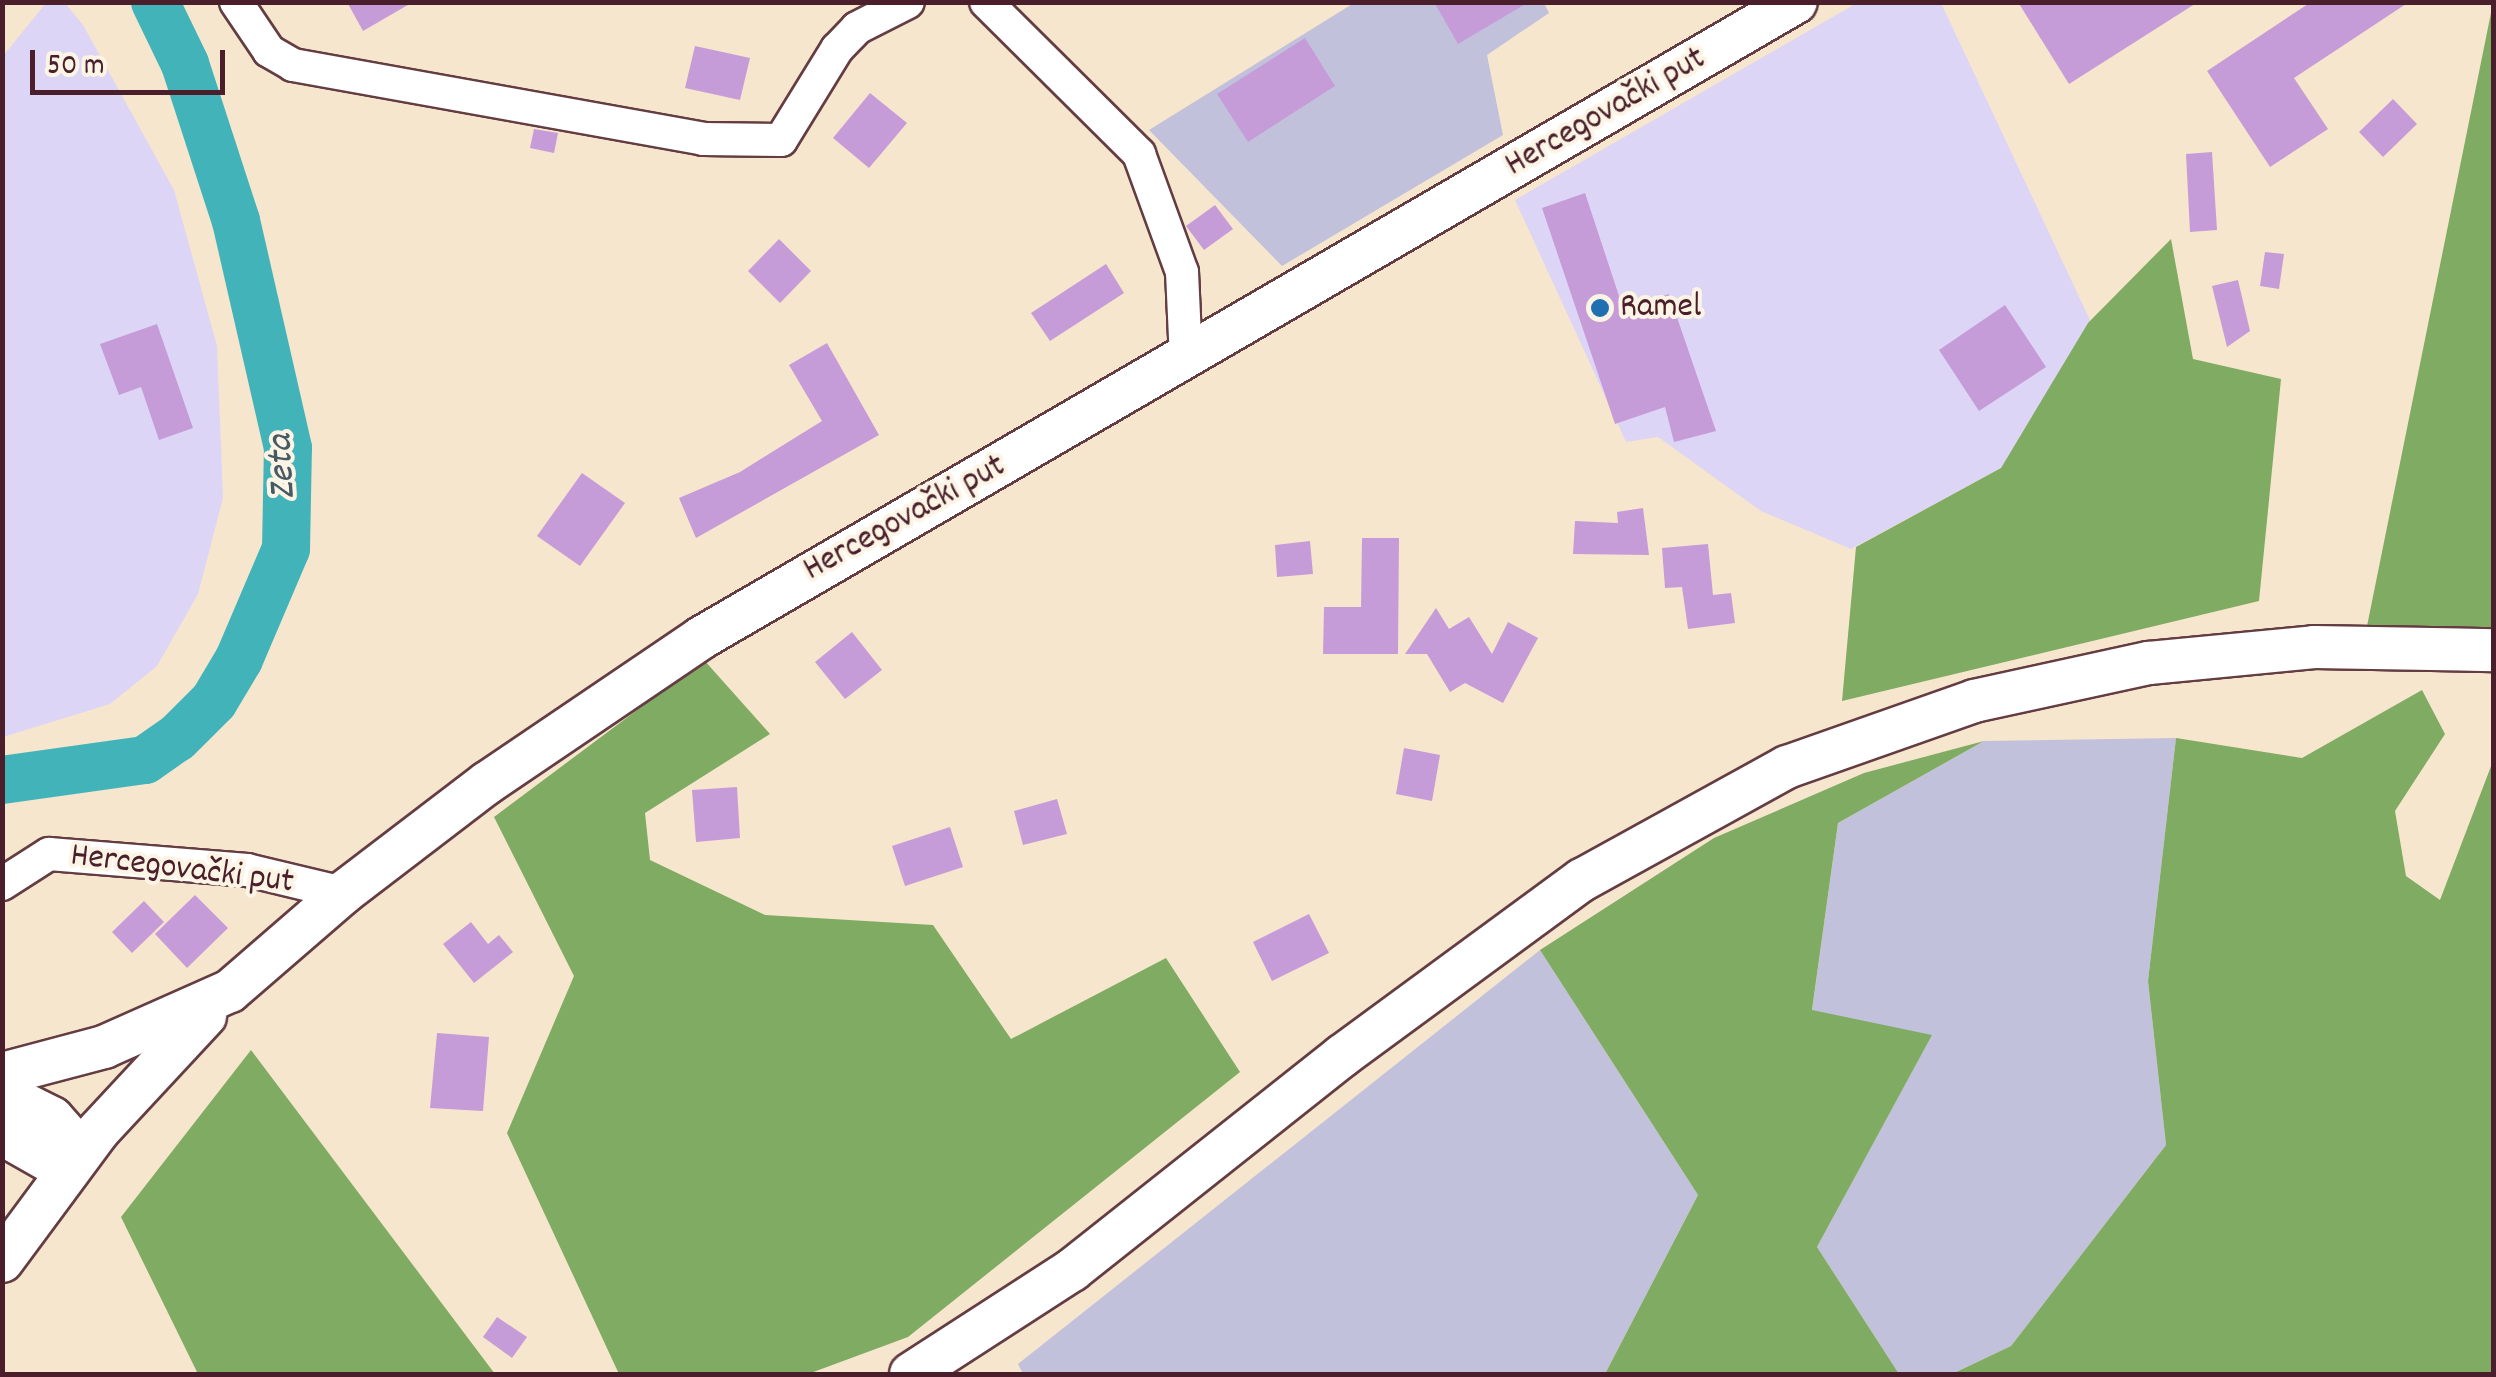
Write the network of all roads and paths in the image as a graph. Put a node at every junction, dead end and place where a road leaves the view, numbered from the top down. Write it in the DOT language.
graph roads {
  1 [pos="236,2"];
  2 [pos="908,2"];
  3 [pos="986,2"];
  4 [pos="1796,2"];
  5 [pos="1186,361"];
  6 [pos="2494,650"];
  7 [pos="2,884"];
  8 [pos="344,893"];
  9 [pos="230,991"];
  10 [pos="2,1074"];
  11 [pos="2,1093"];
  12 [pos="2,1134"];
  13 [pos="74,1161"];
  14 [pos="2,1260"];
  15 [pos="911,1374"];
  1 -- 2 [label="street"];
  3 -- 5 [label="street"];
  4 -- 5 [label="main road, Hercegovački put"];
  5 -- 8 [label="main road, Hercegovački put"];
  6 -- 15 [label="main road"];
  7 -- 8 [label="street, Hercegovački put"];
  8 -- 9 [label="main road"];
  9 -- 10 [label="main road"];
  9 -- 13 [label="main road"];
  11 -- 13 [label="main road"];
  12 -- 13 [label="main road"];
  13 -- 14 [label="main road"];
}
